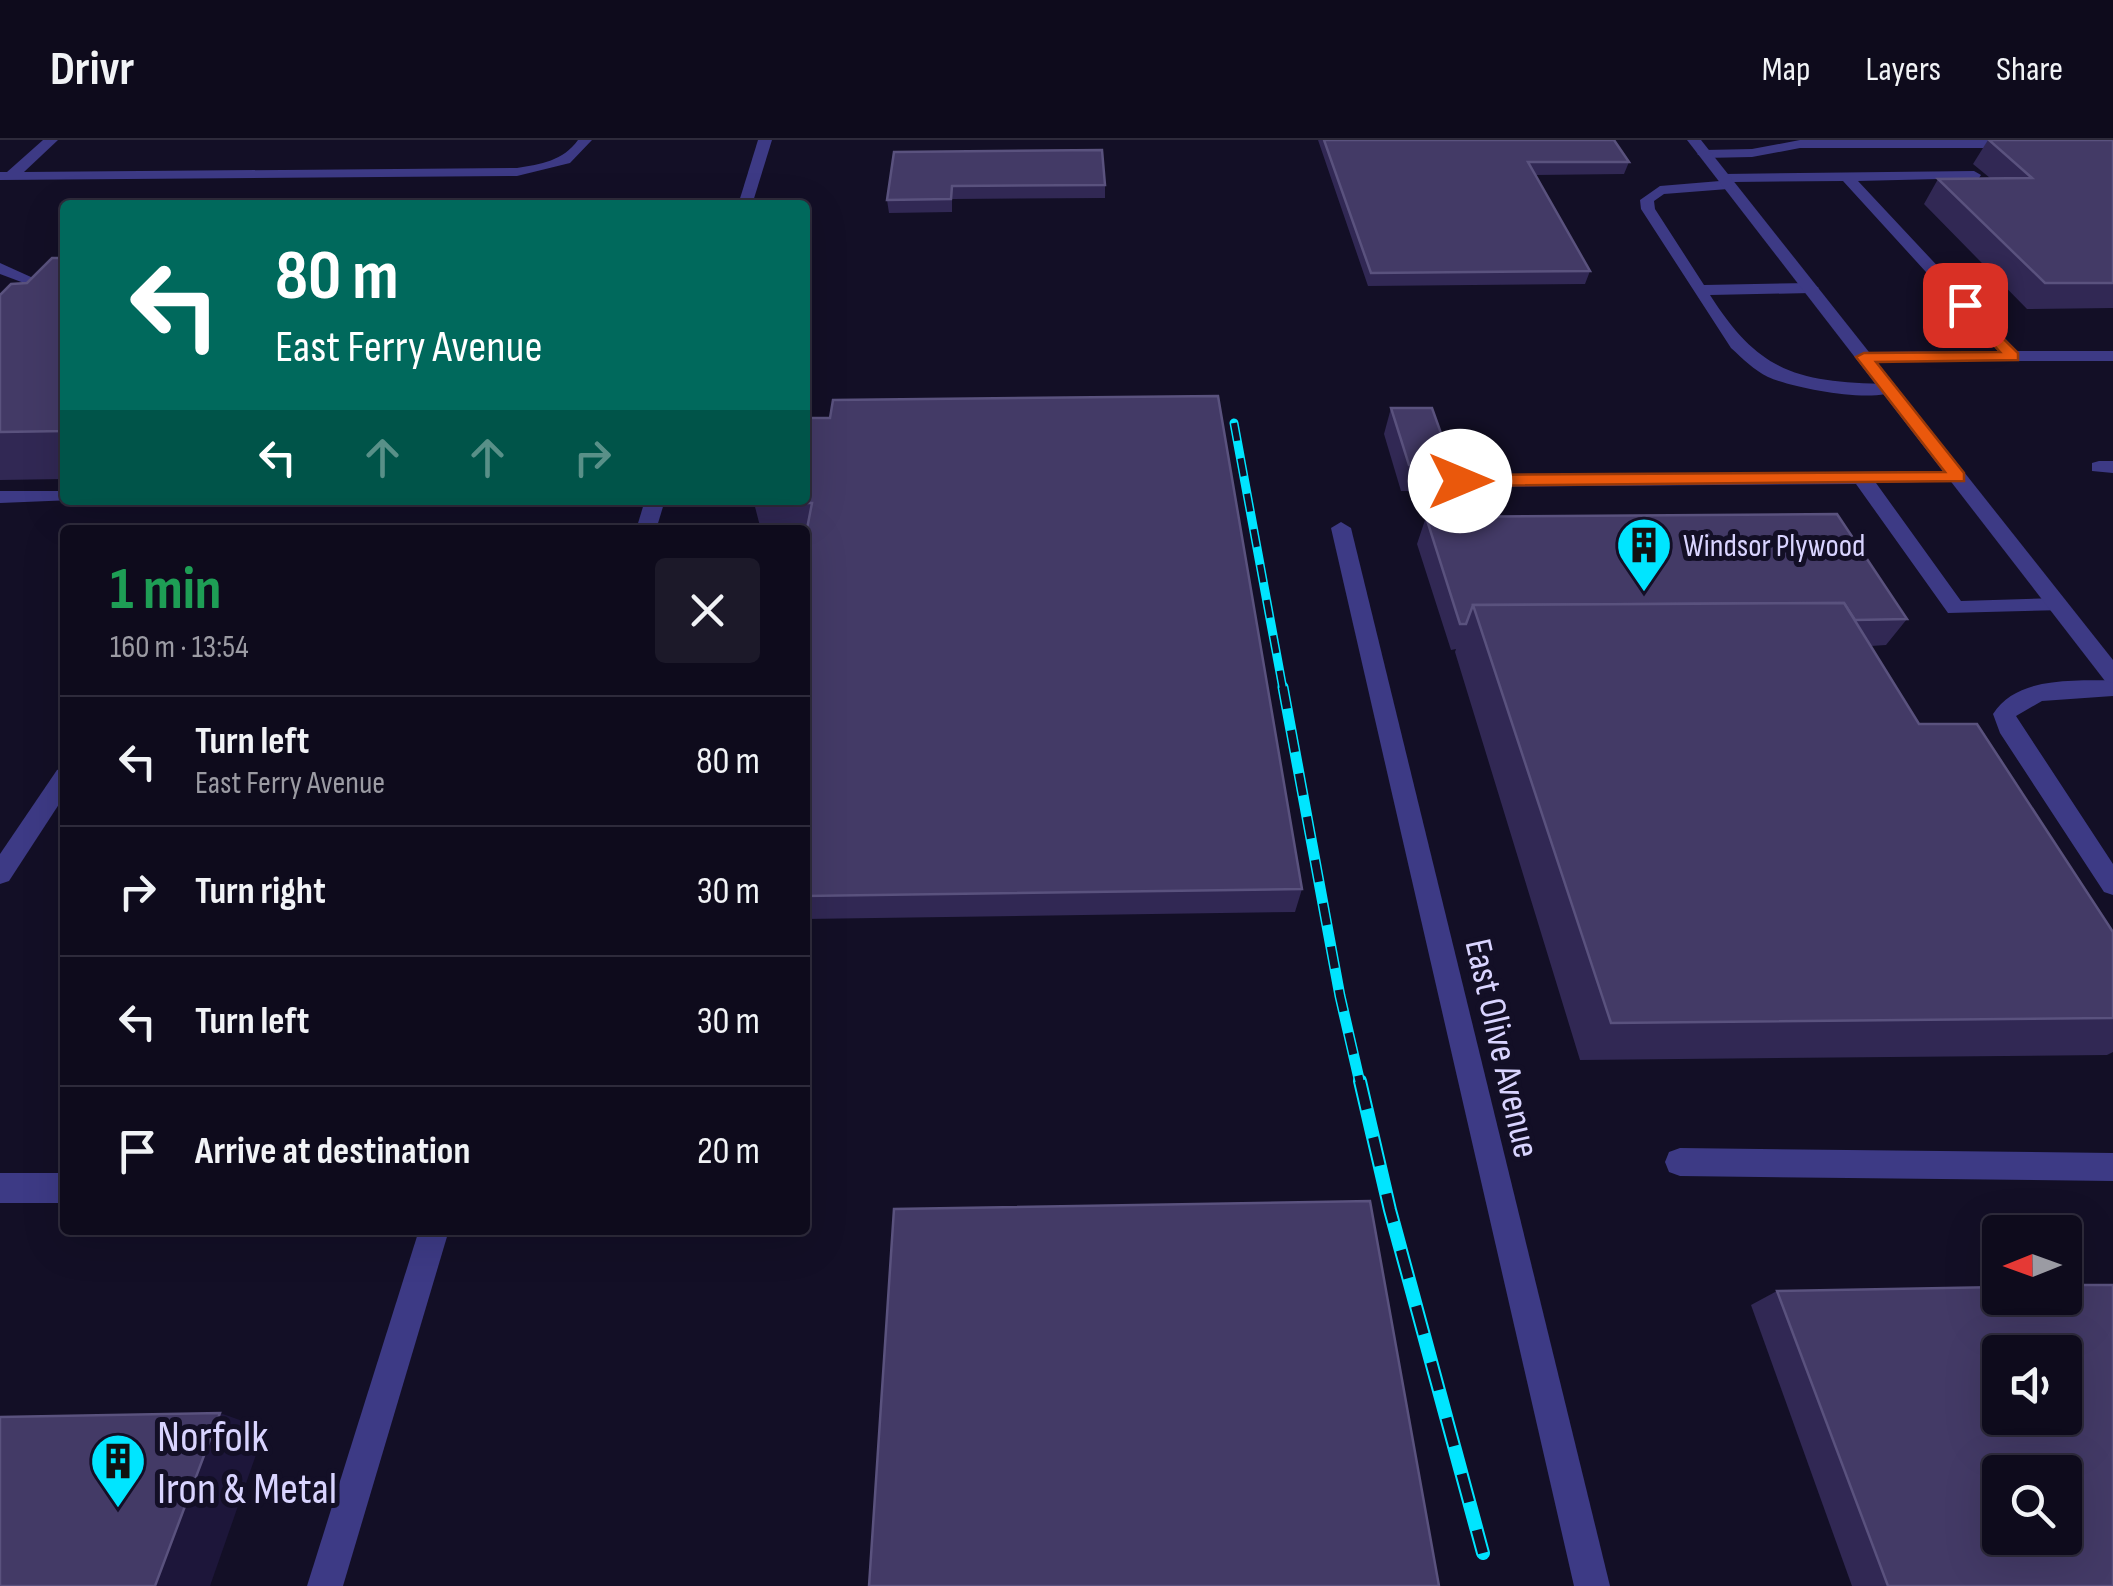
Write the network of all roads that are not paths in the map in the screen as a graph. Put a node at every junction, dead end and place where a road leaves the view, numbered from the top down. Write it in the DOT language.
graph roads {
  1 [pos="51,140"];
  2 [pos="585,140"];
  3 [pos="764,140"];
  4 [pos="1799,142"];
  5 [pos="1872,142"];
  6 [pos="2033,144"];
  7 [pos="1699,147"];
  8 [pos="6,176"];
  9 [pos="1974,176"];
  10 [pos="1847,177"];
  11 [pos="1726,182"];
  12 [pos="746,200"];
  13 [pos="0,268"];
  14 [pos="1810,288"];
  15 [pos="1699,290"];
  16 [pos="0,317"];
  17 [pos="2012,356"];
  18 [pos="2113,356"];
  19 [pos="1864,357"];
  20 [pos="1889,389"];
  21 [pos="1958,477"];
  22 [pos="1862,478"];
  23 [pos="1460,481"];
  24 [pos="0,497"];
  25 [pos="60,497"];
  26 [pos="1340,528"];
  27 [pos="2058,605"];
  28 [pos="2113,675"];
  29 [pos="2113,688"];
  30 [pos="60,784"];
  31 [pos="0,874"];
  32 [pos="2113,885"];
  33 [pos="1680,1162"];
  34 [pos="2113,1167"];
  35 [pos="0,1188"];
  36 [pos="60,1188"];
  37 [pos="432,1235"];
  38 [pos="325,1586"];
  39 [pos="1592,1586"];
  1 -- 8 [label="street"];
  2 -- 8 [label="street"];
  3 -- 12 [label="street"];
  4 -- 5 [label="street"];
  4 -- 7 [label="street"];
  5 -- 6 [label="street"];
  7 -- 11 [label="street"];
  9 -- 10 [label="street"];
  10 -- 11 [label="street"];
  10 -- 17 [label="street"];
  11 -- 14 [label="street"];
  11 -- 15 [label="street"];
  13 -- 16 [label="street"];
  14 -- 15 [label="street"];
  14 -- 19 [label="street"];
  15 -- 20 [label="street"];
  17 -- 18 [label="street"];
  17 -- 19 [label="street"];
  19 -- 20 [label="street"];
  20 -- 21 [label="street"];
  21 -- 22 [label="street"];
  21 -- 27 [label="street"];
  22 -- 23 [label="street"];
  22 -- 27 [label="street"];
  24 -- 25 [label="street"];
  26 -- 39 [label="street, East Olive Avenue"];
  27 -- 28 [label="street"];
  29 -- 32 [label="street"];
  30 -- 31 [label="street"];
  33 -- 34 [label="street"];
  35 -- 36 [label="street"];
  37 -- 38 [label="street"];
}
